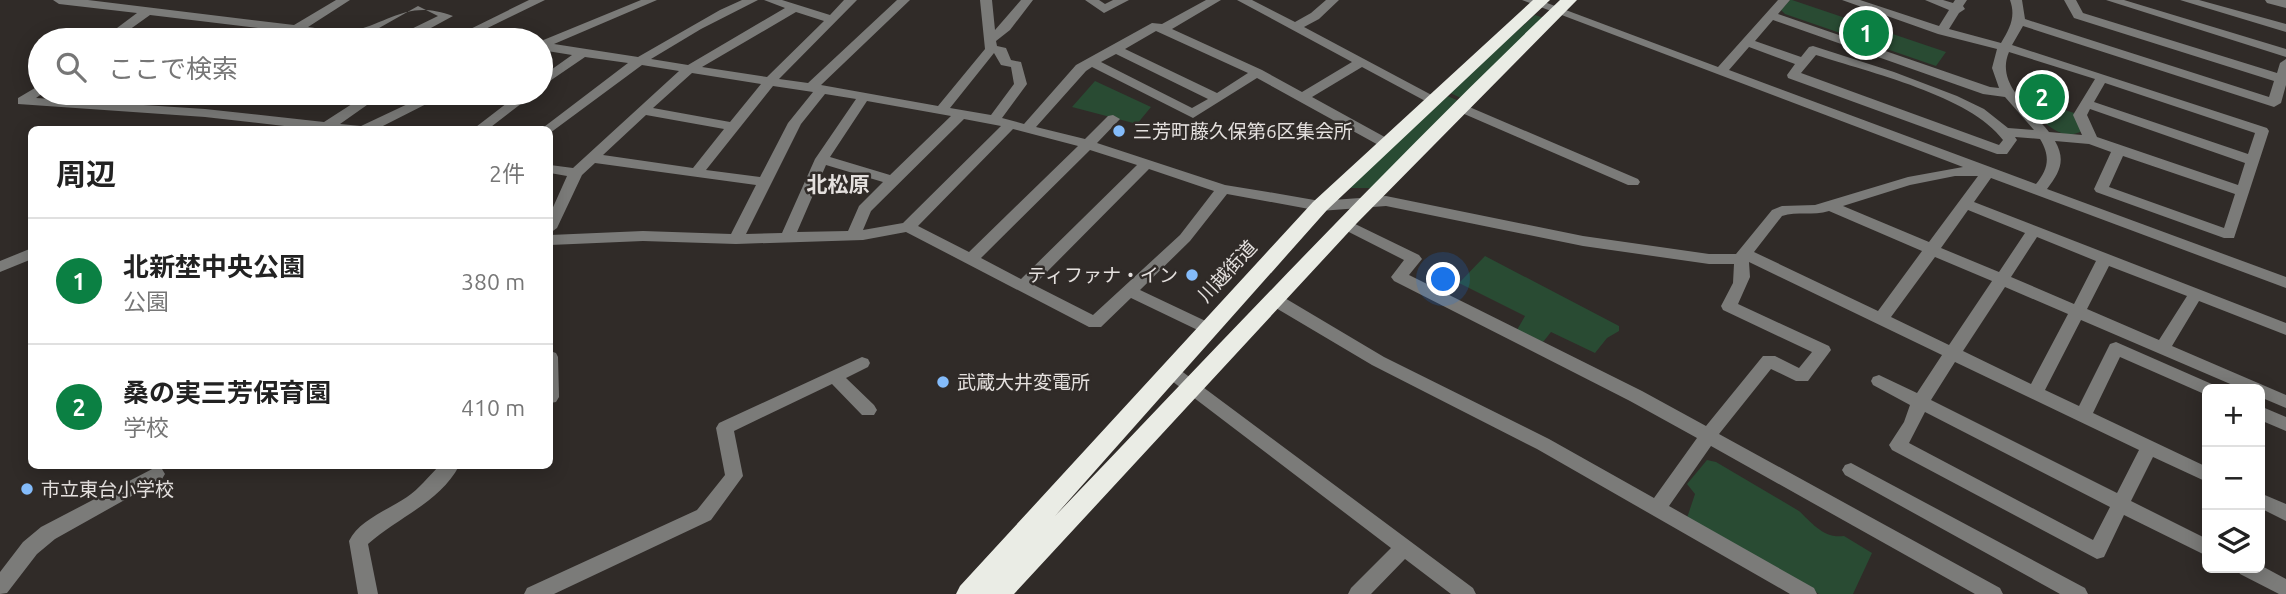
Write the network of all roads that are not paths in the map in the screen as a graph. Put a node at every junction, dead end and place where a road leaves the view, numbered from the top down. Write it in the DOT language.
graph roads {
  1 [pos="60,0"];
  2 [pos="344,0"];
  3 [pos="416,0"];
  4 [pos="539,0"];
  5 [pos="651,0"];
  6 [pos="752,0"];
  7 [pos="770,0"];
  8 [pos="851,0"];
  9 [pos="904,0"];
  10 [pos="986,0"];
  11 [pos="1027,0"];
  12 [pos="1091,0"];
  13 [pos="1123,0"];
  14 [pos="1215,0"];
  15 [pos="1237,0"];
  16 [pos="1243,0"];
  17 [pos="1333,0"];
  18 [pos="1784,0"];
  19 [pos="1848,0"];
  20 [pos="1931,0"];
  21 [pos="2017,0"];
  22 [pos="2070,0"];
  23 [pos="2112,0"];
  24 [pos="2186,0"];
  25 [pos="2271,0"];
  26 [pos="1536,1"];
  27 [pos="1960,4"];
  28 [pos="2286,4"];
  29 [pos="1564,5"];
  30 [pos="794,8"];
  31 [pos="149,10"];
  32 [pos="1771,15"];
  33 [pos="831,19"];
  34 [pos="2020,21"];
  35 [pos="1295,27"];
  36 [pos="124,28"];
  37 [pos="288,28"];
  38 [pos="298,28"];
  39 [pos="369,28"];
  40 [pos="423,28"];
  41 [pos="480,28"];
  42 [pos="1165,28"];
  43 [pos="2286,28"];
  44 [pos="1942,32"];
  45 [pos="553,41"];
  46 [pos="1749,43"];
  47 [pos="992,44"];
  48 [pos="553,48"];
  49 [pos="2002,48"];
  50 [pos="1116,49"];
  51 [pos="582,53"];
  52 [pos="2286,53"];
  53 [pos="635,62"];
  54 [pos="1091,62"];
  55 [pos="1361,62"];
  56 [pos="1803,62"];
  57 [pos="2286,63"];
  58 [pos="688,70"];
  59 [pos="1722,70"];
  60 [pos="1257,73"];
  61 [pos="553,74"];
  62 [pos="2102,78"];
  63 [pos="2282,79"];
  64 [pos="769,82"];
  65 [pos="816,88"];
  66 [pos="2008,93"];
  67 [pos="864,96"];
  68 [pos="1303,97"];
  69 [pos="1216,98"];
  70 [pos="1434,100"];
  71 [pos="2085,103"];
  72 [pos="84,105"];
  73 [pos="364,105"];
  74 [pos="415,105"];
  75 [pos="512,105"];
  76 [pos="1460,107"];
  77 [pos="643,110"];
  78 [pos="942,110"];
  79 [pos="961,114"];
  80 [pos="1113,119"];
  81 [pos="994,120"];
  82 [pos="1009,125"];
  83 [pos="329,126"];
  84 [pos="340,126"];
  85 [pos="371,126"];
  86 [pos="483,126"];
  87 [pos="551,126"];
  88 [pos="734,127"];
  89 [pos="1027,129"];
  90 [pos="2007,132"];
  91 [pos="2043,134"];
  92 [pos="2091,139"];
  93 [pos="1087,144"];
  94 [pos="1387,144"];
  95 [pos="2119,150"];
  96 [pos="591,158"];
  97 [pos="822,159"];
  98 [pos="2254,161"];
  99 [pos="1147,163"];
  100 [pos="553,169"];
  101 [pos="1989,171"];
  102 [pos="697,172"];
  103 [pos="576,173"];
  104 [pos="891,180"];
  105 [pos="764,182"];
  106 [pos="1633,182"];
  107 [pos="1223,189"];
  108 [pos="2039,191"];
  109 [pos="2243,192"];
  110 [pos="1371,200"];
  111 [pos="1966,204"];
  112 [pos="1320,206"];
  113 [pos="1830,206"];
  114 [pos="553,223"];
  115 [pos="1346,225"];
  116 [pos="908,226"];
  117 [pos="2034,231"];
  118 [pos="854,235"];
  119 [pos="787,237"];
  120 [pos="736,239"];
  121 [pos="553,240"];
  122 [pos="1932,248"];
  123 [pos="28,255"];
  124 [pos="1743,257"];
  125 [pos="971,259"];
  126 [pos="2105,259"];
  127 [pos="0,267"];
  128 [pos="2002,278"];
  129 [pos="2286,284"];
  130 [pos="1023,286"];
  131 [pos="1131,292"];
  132 [pos="2196,294"];
  133 [pos="1272,298"];
  134 [pos="2079,310"];
  135 [pos="1881,319"];
  136 [pos="1208,329"];
  137 [pos="2286,329"];
  138 [pos="2163,347"];
  139 [pos="1955,353"];
  140 [pos="862,363"];
  141 [pos="1170,371"];
  142 [pos="834,376"];
  143 [pos="1879,381"];
  144 [pos="2246,384"];
  145 [pos="2202,386"];
  146 [pos="1192,389"];
  147 [pos="2036,391"];
  148 [pos="2265,393"];
  149 [pos="1920,402"];
  150 [pos="2286,402"];
  151 [pos="868,410"];
  152 [pos="2084,414"];
  153 [pos="2265,414"];
  154 [pos="2286,424"];
  155 [pos="1710,436"];
  156 [pos="2149,447"];
  157 [pos="447,469"];
  158 [pos="1851,470"];
  159 [pos="2202,473"];
  160 [pos="156,474"];
  161 [pos="2265,502"];
  162 [pos="2121,504"];
  163 [pos="1657,508"];
  164 [pos="2286,513"];
  165 [pos="2202,545"];
  166 [pos="1405,547"];
  167 [pos="2257,573"];
  168 [pos="0,587"];
  169 [pos="2286,588"];
  170 [pos="1786,589"];
  171 [pos="368,594"];
  172 [pos="534,594"];
  173 [pos="969,594"];
  174 [pos="997,594"];
  175 [pos="1358,594"];
  176 [pos="1466,594"];
  177 [pos="1807,594"];
  178 [pos="1993,594"];
  179 [pos="2078,594"];
  1 -- 31 [label="street"];
  2 -- 38 [label="street"];
  3 -- 39 [label="street"];
  3 -- 40 [label="street"];
  4 -- 41 [label="street"];
  5 -- 45 [label="street"];
  6 -- 53 [label="street"];
  7 -- 30 [label="street"];
  8 -- 33 [label="street"];
  9 -- 65 [label="street"];
  10 -- 47 [label="street"];
  11 -- 47 [label="street"];
  12 -- 13 [label="street"];
  14 -- 42 [label="street"];
  15 -- 16 [label="street"];
  16 -- 35 [label="street"];
  17 -- 35 [label="street"];
  18 -- 32 [label="street"];
  19 -- 44 [label="street"];
  20 -- 27 [label="street"];
  21 -- 34 [label="street"];
  22 -- 63 [label="street"];
  23 -- 52 [label="street"];
  24 -- 43 [label="street"];
  25 -- 28 [label="street"];
  26 -- 29 [label="street"];
  26 -- 70 [label="highway, 川越街道"];
  27 -- 44 [label="street"];
  29 -- 59 [label="street"];
  29 -- 76 [label="highway"];
  30 -- 33 [label="street"];
  30 -- 58 [label="street"];
  31 -- 36 [label="street"];
  31 -- 37 [label="street"];
  32 -- 46 [label="street"];
  32 -- 66 [label="street"];
  33 -- 64 [label="street"];
  34 -- 49 [label="street"];
  34 -- 63 [label="street"];
  35 -- 55 [label="street"];
  42 -- 50 [label="street"];
  42 -- 60 [label="street"];
  44 -- 49 [label="street"];
  46 -- 56 [label="street"];
  46 -- 59 [label="street"];
  47 -- 78 [label="street"];
  47 -- 81 [label="street"];
  48 -- 51 [label="street"];
  49 -- 62 [label="street"];
  49 -- 66 [label="street"];
  50 -- 54 [label="street"];
  50 -- 69 [label="street"];
  51 -- 53 [label="street"];
  51 -- 61 [label="street"];
  53 -- 58 [label="street"];
  53 -- 87 [label="street"];
  54 -- 69 [label="street"];
  54 -- 89 [label="street"];
  55 -- 68 [label="street"];
  55 -- 70 [label="street"];
  56 -- 90 [label="street"];
  56 -- 90 [label="street"];
  57 -- 63 [label="street"];
  58 -- 64 [label="street"];
  58 -- 77 [label="street"];
  59 -- 101 [label="street"];
  60 -- 68 [label="street"];
  60 -- 69 [label="street"];
  62 -- 71 [label="street"];
  62 -- 98 [label="street"];
  64 -- 65 [label="street"];
  64 -- 88 [label="street"];
  65 -- 67 [label="street"];
  65 -- 105 [label="street"];
  66 -- 91 [label="street"];
  67 -- 78 [label="street"];
  67 -- 97 [label="street"];
  68 -- 94 [label="street"];
  70 -- 94 [label="highway, 川越街道"];
  71 -- 92 [label="street"];
  71 -- 98 [label="street"];
  72 -- 83 [label="street"];
  73 -- 84 [label="street"];
  74 -- 85 [label="street"];
  75 -- 86 [label="street"];
  76 -- 106 [label="street"];
  76 -- 110 [label="highway"];
  77 -- 88 [label="street"];
  77 -- 96 [label="street"];
  78 -- 79 [label="street"];
  79 -- 81 [label="street"];
  79 -- 104 [label="street"];
  80 -- 93 [label="street"];
  81 -- 82 [label="street"];
  82 -- 89 [label="street"];
  82 -- 116 [label="street"];
  88 -- 102 [label="street"];
  89 -- 93 [label="street"];
  90 -- 91 [label="street"];
  91 -- 92 [label="street"];
  91 -- 108 [label="street"];
  92 -- 95 [label="street"];
  93 -- 99 [label="street"];
  93 -- 125 [label="street"];
  94 -- 112 [label="highway, 川越街道"];
  95 -- 109 [label="street"];
  95 -- 109 [label="street"];
  96 -- 102 [label="street"];
  96 -- 103 [label="street"];
  97 -- 104 [label="street"];
  97 -- 119 [label="street"];
  98 -- 109 [label="street"];
  99 -- 107 [label="street"];
  99 -- 130 [label="street"];
  100 -- 103 [label="street"];
  101 -- 108 [label="street"];
  101 -- 111 [label="street"];
  101 -- 113 [label="street"];
  102 -- 105 [label="street"];
  103 -- 114 [label="street"];
  104 -- 118 [label="street"];
  105 -- 120 [label="street"];
  107 -- 112 [label="street"];
  107 -- 131 [label="street"];
  108 -- 129 [label="street"];
  110 -- 112 [label="street"];
  110 -- 115 [label="highway"];
  110 -- 124 [label="street"];
  111 -- 117 [label="street"];
  111 -- 122 [label="street"];
  112 -- 136 [label="highway, 川越街道"];
  113 -- 122 [label="street"];
  113 -- 124 [label="street"];
  115 -- 133 [label="highway"];
  115 -- 155 [label="street"];
  116 -- 118 [label="street"];
  116 -- 125 [label="street"];
  117 -- 126 [label="street"];
  117 -- 128 [label="street"];
  118 -- 119 [label="street"];
  119 -- 120 [label="street"];
  120 -- 121 [label="street"];
  122 -- 128 [label="street"];
  122 -- 135 [label="street"];
  123 -- 127 [label="street"];
  124 -- 135 [label="street"];
  124 -- 155 [label="street"];
  125 -- 130 [label="street"];
  126 -- 132 [label="street"];
  126 -- 134 [label="street"];
  128 -- 134 [label="street"];
  128 -- 139 [label="street"];
  130 -- 131 [label="street"];
  131 -- 136 [label="street"];
  132 -- 137 [label="street"];
  132 -- 138 [label="street"];
  133 -- 146 [label="highway"];
  133 -- 163 [label="street"];
  134 -- 138 [label="street"];
  134 -- 147 [label="street"];
  135 -- 139 [label="street"];
  136 -- 141 [label="highway, 川越街道"];
  138 -- 144 [label="street"];
  139 -- 147 [label="street"];
  139 -- 149 [label="street"];
  140 -- 142 [label="street"];
  141 -- 146 [label="street"];
  141 -- 173 [label="highway, 川越街道"];
  142 -- 151 [label="street"];
  142 -- 172 [label="street"];
  143 -- 149 [label="street"];
  145 -- 152 [label="street"];
  146 -- 166 [label="street"];
  146 -- 174 [label="highway"];
  147 -- 152 [label="street"];
  148 -- 150 [label="street"];
  149 -- 162 [label="street"];
  149 -- 162 [label="street"];
  152 -- 156 [label="street"];
  153 -- 154 [label="street"];
  155 -- 163 [label="street"];
  155 -- 178 [label="street"];
  156 -- 159 [label="street"];
  156 -- 162 [label="street"];
  157 -- 171 [label="street"];
  158 -- 179 [label="street"];
  160 -- 168 [label="street"];
  161 -- 164 [label="street"];
  162 -- 165 [label="street"];
  163 -- 170 [label="street"];
  166 -- 175 [label="street"];
  166 -- 176 [label="street"];
  167 -- 169 [label="street"];
  170 -- 177 [label="street"];
}
